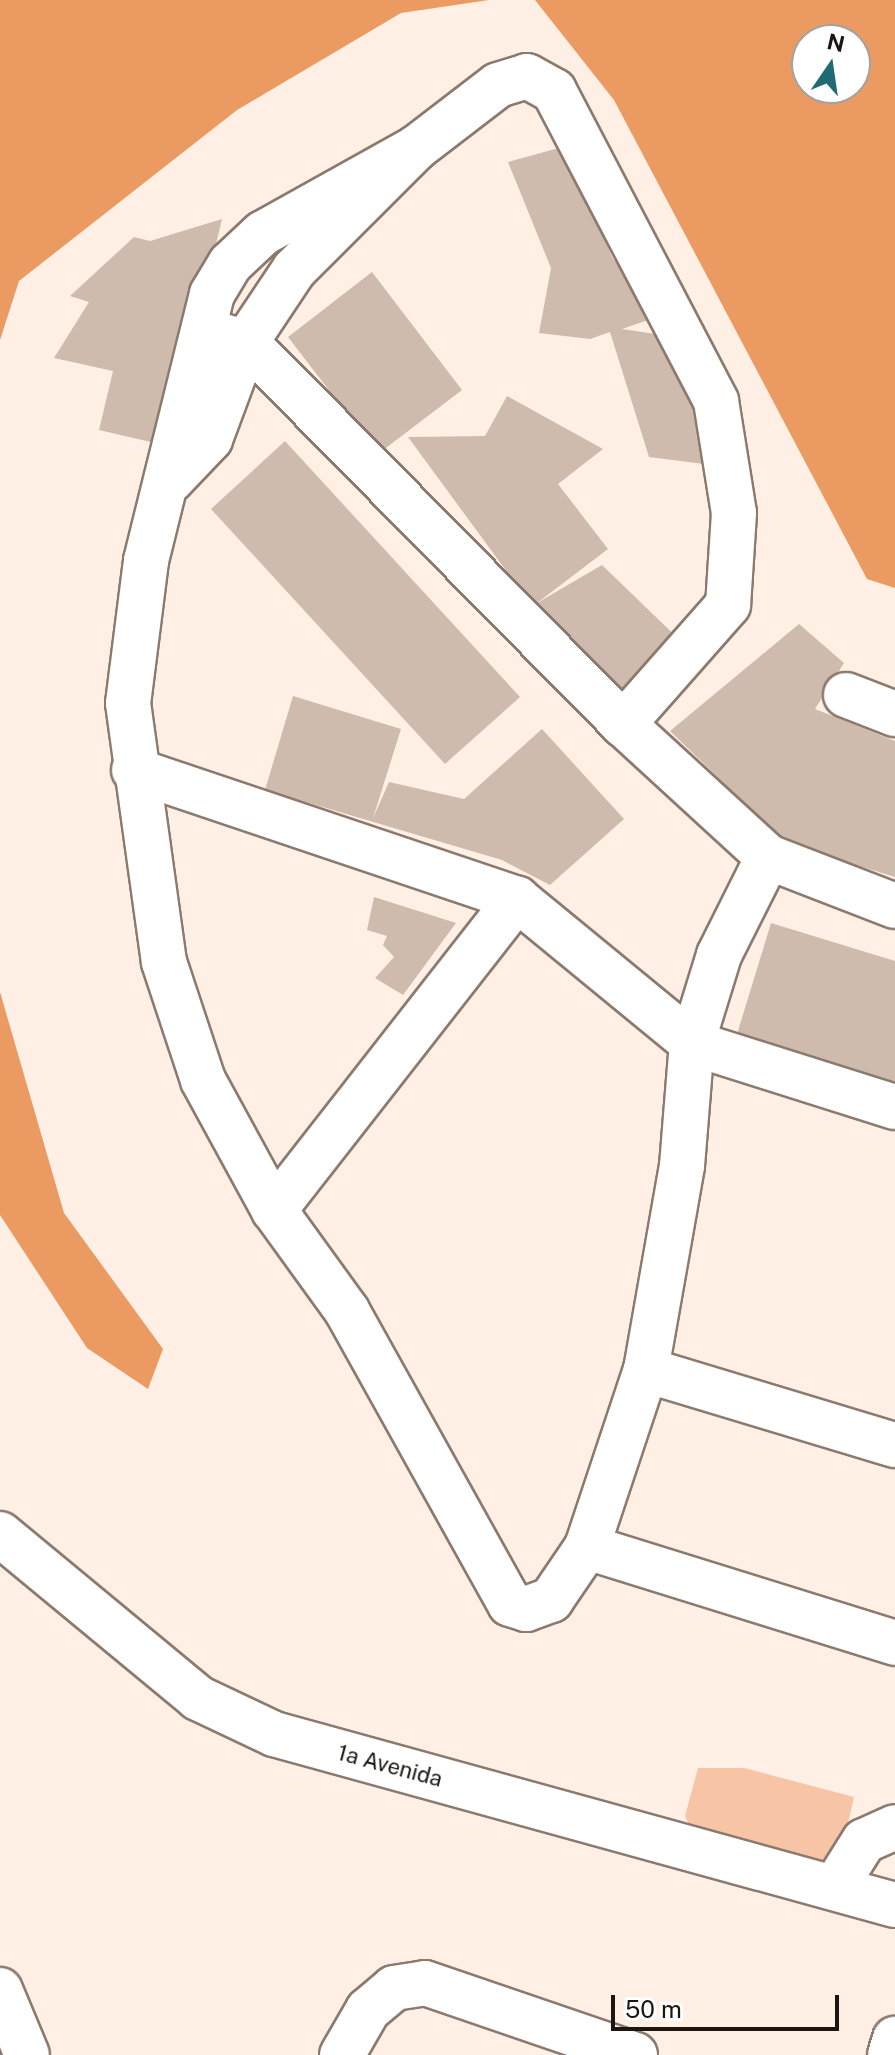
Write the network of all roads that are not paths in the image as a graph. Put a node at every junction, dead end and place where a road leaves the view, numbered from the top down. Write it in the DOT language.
graph roads {
  1 [pos="416,148"];
  2 [pos="201,330"];
  3 [pos="246,342"];
  4 [pos="171,480"];
  5 [pos="846,695"];
  6 [pos="895,714"];
  7 [pos="623,724"];
  8 [pos="134,770"];
  9 [pos="768,857"];
  10 [pos="517,899"];
  11 [pos="895,906"];
  12 [pos="692,1043"];
  13 [pos="895,1107"];
  14 [pos="274,1210"];
  15 [pos="646,1370"];
  16 [pos="895,1445"];
  17 [pos="0,1534"];
  18 [pos="587,1547"];
  19 [pos="895,1643"];
  20 [pos="895,1827"];
  21 [pos="835,1887"];
  22 [pos="895,1905"];
  23 [pos="0,1990"];
  24 [pos="895,2039"];
  25 [pos="27,2055"];
  26 [pos="342,2055"];
  27 [pos="635,2055"];
  28 [pos="890,2055"];
  1 -- 2 [label="street"];
  1 -- 3 [label="street"];
  1 -- 7 [label="street"];
  2 -- 3 [label="street"];
  2 -- 4 [label="street"];
  3 -- 4 [label="street"];
  3 -- 7 [label="street"];
  4 -- 8 [label="street"];
  5 -- 6 [label="street"];
  7 -- 9 [label="street"];
  8 -- 10 [label="street"];
  8 -- 14 [label="street"];
  9 -- 11 [label="street"];
  9 -- 12 [label="street"];
  10 -- 12 [label="street"];
  10 -- 14 [label="street"];
  12 -- 13 [label="street"];
  12 -- 15 [label="street"];
  14 -- 18 [label="street"];
  15 -- 16 [label="street"];
  15 -- 18 [label="street"];
  17 -- 21 [label="street, 1a Avenida"];
  18 -- 19 [label="street"];
  20 -- 21 [label="street"];
  21 -- 22 [label="street, 1a Avenida"];
  23 -- 25 [label="street"];
  24 -- 28 [label="street"];
  26 -- 27 [label="street"];
}
